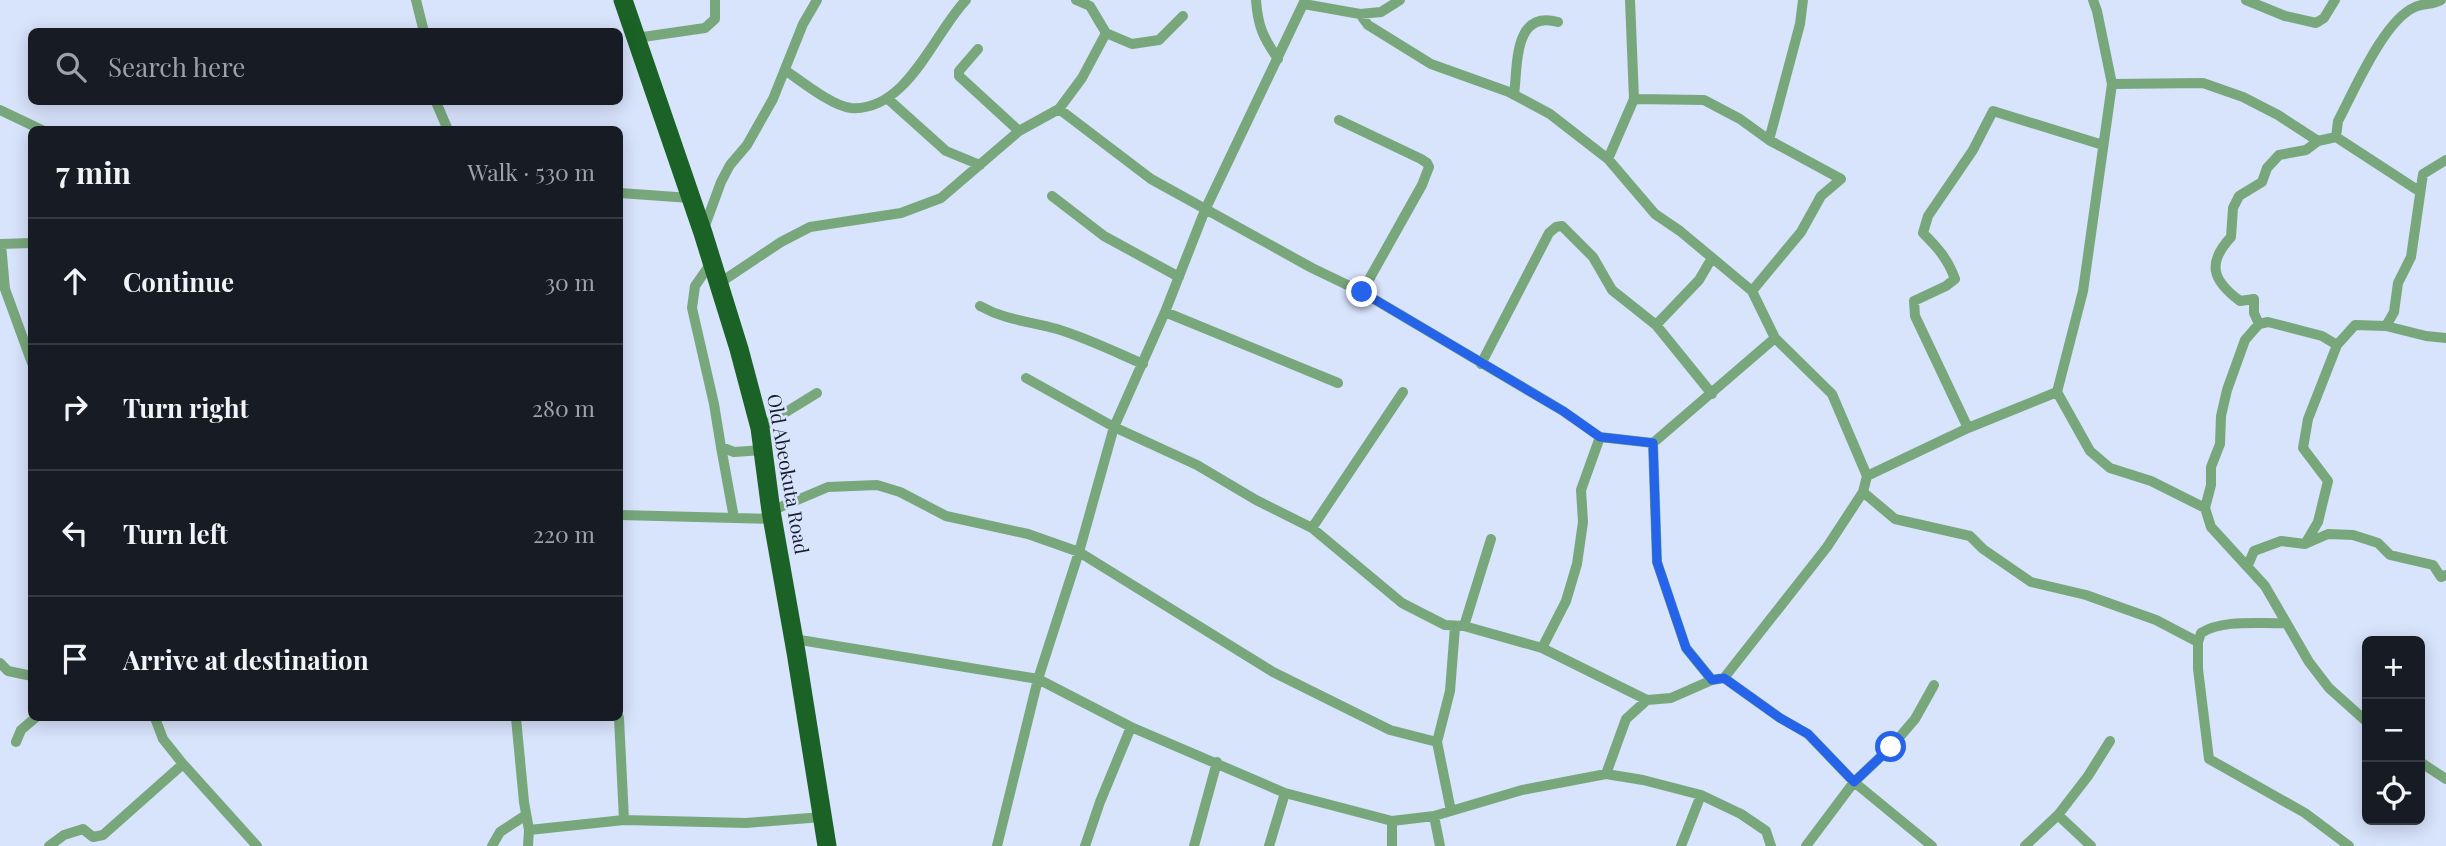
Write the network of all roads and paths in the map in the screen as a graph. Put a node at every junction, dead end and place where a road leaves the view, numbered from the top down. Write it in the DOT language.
graph roads {
  1 [pos="416,0"];
  2 [pos="623,0"];
  3 [pos="715,0"];
  4 [pos="817,0"];
  5 [pos="966,0"];
  6 [pos="1076,0"];
  7 [pos="1256,0"];
  8 [pos="1400,0"];
  9 [pos="1630,0"];
  10 [pos="1803,0"];
  11 [pos="2093,0"];
  12 [pos="2246,0"];
  13 [pos="2335,0"];
  14 [pos="2441,0"];
  15 [pos="1305,2"];
  16 [pos="1092,3"];
  17 [pos="1360,14"];
  18 [pos="1183,16"];
  19 [pos="1558,22"];
  20 [pos="423,28"];
  21 [pos="1106,33"];
  22 [pos="636,38"];
  23 [pos="978,49"];
  24 [pos="1278,59"];
  25 [pos="785,70"];
  26 [pos="2112,84"];
  27 [pos="1514,95"];
  28 [pos="888,99"];
  29 [pos="1634,99"];
  30 [pos="437,105"];
  31 [pos="1059,109"];
  32 [pos="0,110"];
  33 [pos="1339,120"];
  34 [pos="34,126"];
  35 [pos="447,126"];
  36 [pos="1019,131"];
  37 [pos="2336,137"];
  38 [pos="1769,140"];
  39 [pos="2318,141"];
  40 [pos="2103,145"];
  41 [pos="1608,159"];
  42 [pos="2446,160"];
  43 [pos="980,166"];
  44 [pos="2419,191"];
  45 [pos="623,193"];
  46 [pos="1052,196"];
  47 [pos="690,198"];
  48 [pos="1205,210"];
  49 [pos="702,233"];
  50 [pos="28,243"];
  51 [pos="0,244"];
  52 [pos="1712,258"];
  53 [pos="711,263"];
  54 [pos="1179,277"];
  55 [pos="718,284"];
  56 [pos="1752,291"];
  57 [pos="1362,292"];
  58 [pos="980,306"];
  59 [pos="1165,312"];
  60 [pos="2259,324"];
  61 [pos="1656,325"];
  62 [pos="2386,326"];
  63 [pos="1775,338"];
  64 [pos="2446,338"];
  65 [pos="2337,345"];
  66 [pos="28,352"];
  67 [pos="1143,363"];
  68 [pos="1481,364"];
  69 [pos="1026,378"];
  70 [pos="1338,383"];
  71 [pos="1403,392"];
  72 [pos="2057,392"];
  73 [pos="817,393"];
  74 [pos="1712,394"];
  75 [pos="1114,427"];
  76 [pos="760,428"];
  77 [pos="1968,428"];
  78 [pos="1600,437"];
  79 [pos="1653,443"];
  80 [pos="721,447"];
  81 [pos="763,450"];
  82 [pos="1867,476"];
  83 [pos="1863,492"];
  84 [pos="2205,508"];
  85 [pos="623,515"];
  86 [pos="772,515"];
  87 [pos="734,518"];
  88 [pos="1312,528"];
  89 [pos="1491,539"];
  90 [pos="2305,544"];
  91 [pos="1079,551"];
  92 [pos="2248,565"];
  93 [pos="2446,575"];
  94 [pos="2285,624"];
  95 [pos="1460,627"];
  96 [pos="794,639"];
  97 [pos="2198,642"];
  98 [pos="1542,648"];
  99 [pos="0,663"];
  100 [pos="28,675"];
  101 [pos="1724,678"];
  102 [pos="1038,680"];
  103 [pos="1712,680"];
  104 [pos="1934,685"];
  105 [pos="1647,700"];
  106 [pos="2362,718"];
  107 [pos="31,721"];
  108 [pos="156,721"];
  109 [pos="516,721"];
  110 [pos="619,721"];
  111 [pos="1131,727"];
  112 [pos="2110,741"];
  113 [pos="16,742"];
  114 [pos="1437,743"];
  115 [pos="1217,762"];
  116 [pos="183,764"];
  117 [pos="2425,765"];
  118 [pos="1606,774"];
  119 [pos="2446,779"];
  120 [pos="1854,782"];
  121 [pos="1285,793"];
  122 [pos="1701,795"];
  123 [pos="1451,811"];
  124 [pos="2058,815"];
  125 [pos="526,816"];
  126 [pos="1434,816"];
  127 [pos="822,817"];
  128 [pos="624,820"];
  129 [pos="1392,821"];
  130 [pos="529,830"];
  131 [pos="252,845"];
  132 [pos="49,846"];
  133 [pos="492,846"];
  134 [pos="528,846"];
  135 [pos="827,846"];
  136 [pos="997,846"];
  137 [pos="1085,846"];
  138 [pos="1194,846"];
  139 [pos="1269,846"];
  140 [pos="1392,846"];
  141 [pos="1440,846"];
  142 [pos="1681,846"];
  143 [pos="1770,846"];
  144 [pos="1806,846"];
  145 [pos="1932,846"];
  146 [pos="2025,846"];
  147 [pos="2091,846"];
  148 [pos="2349,846"];
  1 -- 20 [label="street"];
  2 -- 22 [label="highway, Old Abeokuta Road"];
  3 -- 22 [label="street"];
  4 -- 25 [label="street"];
  5 -- 28 [label="street"];
  6 -- 16 [label="street"];
  7 -- 24 [label="street"];
  8 -- 17 [label="street"];
  9 -- 29 [label="street"];
  10 -- 38 [label="street"];
  11 -- 26 [label="street"];
  12 -- 13 [label="street"];
  14 -- 37 [label="street"];
  15 -- 17 [label="street"];
  15 -- 24 [label="street"];
  16 -- 21 [label="street"];
  17 -- 27 [label="street"];
  18 -- 21 [label="street"];
  19 -- 27 [label="street"];
  21 -- 31 [label="street"];
  22 -- 47 [label="highway, Old Abeokuta Road"];
  23 -- 36 [label="street"];
  24 -- 48 [label="street"];
  25 -- 28 [label="street"];
  25 -- 49 [label="street"];
  26 -- 39 [label="street"];
  26 -- 40 [label="street"];
  27 -- 41 [label="street"];
  28 -- 43 [label="street"];
  29 -- 38 [label="street"];
  29 -- 41 [label="street"];
  30 -- 35 [label="street"];
  31 -- 36 [label="street"];
  31 -- 48 [label="street"];
  32 -- 34 [label="street"];
  33 -- 57 [label="street"];
  36 -- 43 [label="street"];
  37 -- 39 [label="street"];
  37 -- 44 [label="street"];
  38 -- 56 [label="street"];
  39 -- 60 [label="street"];
  40 -- 72 [label="street"];
  40 -- 77 [label="street"];
  41 -- 52 [label="street"];
  42 -- 44 [label="street"];
  43 -- 55 [label="street"];
  44 -- 62 [label="street"];
  45 -- 47 [label="street"];
  46 -- 54 [label="street"];
  47 -- 49 [label="highway, Old Abeokuta Road"];
  48 -- 54 [label="street"];
  48 -- 57 [label="street"];
  49 -- 53 [label="highway, Old Abeokuta Road"];
  50 -- 51 [label="street"];
  51 -- 66 [label="street"];
  52 -- 56 [label="street"];
  52 -- 61 [label="street"];
  53 -- 55 [label="highway, Old Abeokuta Road"];
  53 -- 80 [label="street"];
  54 -- 59 [label="street"];
  55 -- 76 [label="highway, Old Abeokuta Road"];
  56 -- 63 [label="street"];
  57 -- 68 [label="street"];
  58 -- 67 [label="street"];
  59 -- 67 [label="street"];
  59 -- 70 [label="street"];
  60 -- 65 [label="street"];
  60 -- 84 [label="street"];
  61 -- 68 [label="street"];
  61 -- 74 [label="street"];
  62 -- 64 [label="street"];
  62 -- 65 [label="street"];
  63 -- 74 [label="street"];
  63 -- 82 [label="street"];
  65 -- 90 [label="street"];
  67 -- 75 [label="street"];
  68 -- 78 [label="street"];
  69 -- 75 [label="street"];
  71 -- 88 [label="street"];
  72 -- 77 [label="street"];
  72 -- 84 [label="street"];
  73 -- 76 [label="street"];
  74 -- 79 [label="street"];
  75 -- 88 [label="street"];
  75 -- 91 [label="street"];
  76 -- 81 [label="highway, Old Abeokuta Road"];
  77 -- 82 [label="street"];
  78 -- 79 [label="street"];
  78 -- 98 [label="street"];
  79 -- 103 [label="street"];
  80 -- 81 [label="street"];
  80 -- 87 [label="street"];
  81 -- 86 [label="highway, Old Abeokuta Road"];
  82 -- 83 [label="street"];
  83 -- 97 [label="street"];
  83 -- 101 [label="street"];
  84 -- 92 [label="street"];
  85 -- 87 [label="street"];
  86 -- 87 [label="street"];
  86 -- 91 [label="street"];
  86 -- 96 [label="highway, Old Abeokuta Road"];
  88 -- 95 [label="street"];
  89 -- 95 [label="street"];
  90 -- 92 [label="street"];
  90 -- 93 [label="street"];
  91 -- 102 [label="street"];
  91 -- 114 [label="street"];
  92 -- 94 [label="street"];
  94 -- 97 [label="street"];
  94 -- 106 [label="street"];
  95 -- 98 [label="street"];
  95 -- 114 [label="street"];
  96 -- 102 [label="street"];
  96 -- 127 [label="highway, Old Abeokuta Road"];
  97 -- 148 [label="street"];
  98 -- 105 [label="street"];
  99 -- 100 [label="street"];
  101 -- 103 [label="street"];
  101 -- 120 [label="street"];
  102 -- 111 [label="street"];
  102 -- 136 [label="street"];
  103 -- 105 [label="street"];
  104 -- 120 [label="street"];
  105 -- 118 [label="street"];
  107 -- 113 [label="street"];
  108 -- 116 [label="street"];
  109 -- 125 [label="street"];
  110 -- 128 [label="street"];
  111 -- 115 [label="street"];
  111 -- 137 [label="street"];
  112 -- 124 [label="street"];
  114 -- 123 [label="street"];
  115 -- 121 [label="street"];
  115 -- 138 [label="street"];
  116 -- 131 [label="street"];
  116 -- 132 [label="street"];
  117 -- 119 [label="street"];
  118 -- 122 [label="street"];
  118 -- 123 [label="street"];
  120 -- 144 [label="street"];
  120 -- 145 [label="street"];
  121 -- 129 [label="street"];
  121 -- 139 [label="street"];
  122 -- 142 [label="street"];
  122 -- 143 [label="street"];
  123 -- 126 [label="street"];
  124 -- 146 [label="street"];
  124 -- 147 [label="street"];
  125 -- 130 [label="street"];
  125 -- 133 [label="street"];
  126 -- 129 [label="street"];
  126 -- 141 [label="street"];
  127 -- 128 [label="street"];
  127 -- 135 [label="highway, Old Abeokuta Road"];
  128 -- 130 [label="street"];
  129 -- 140 [label="street"];
  130 -- 134 [label="street"];
}
